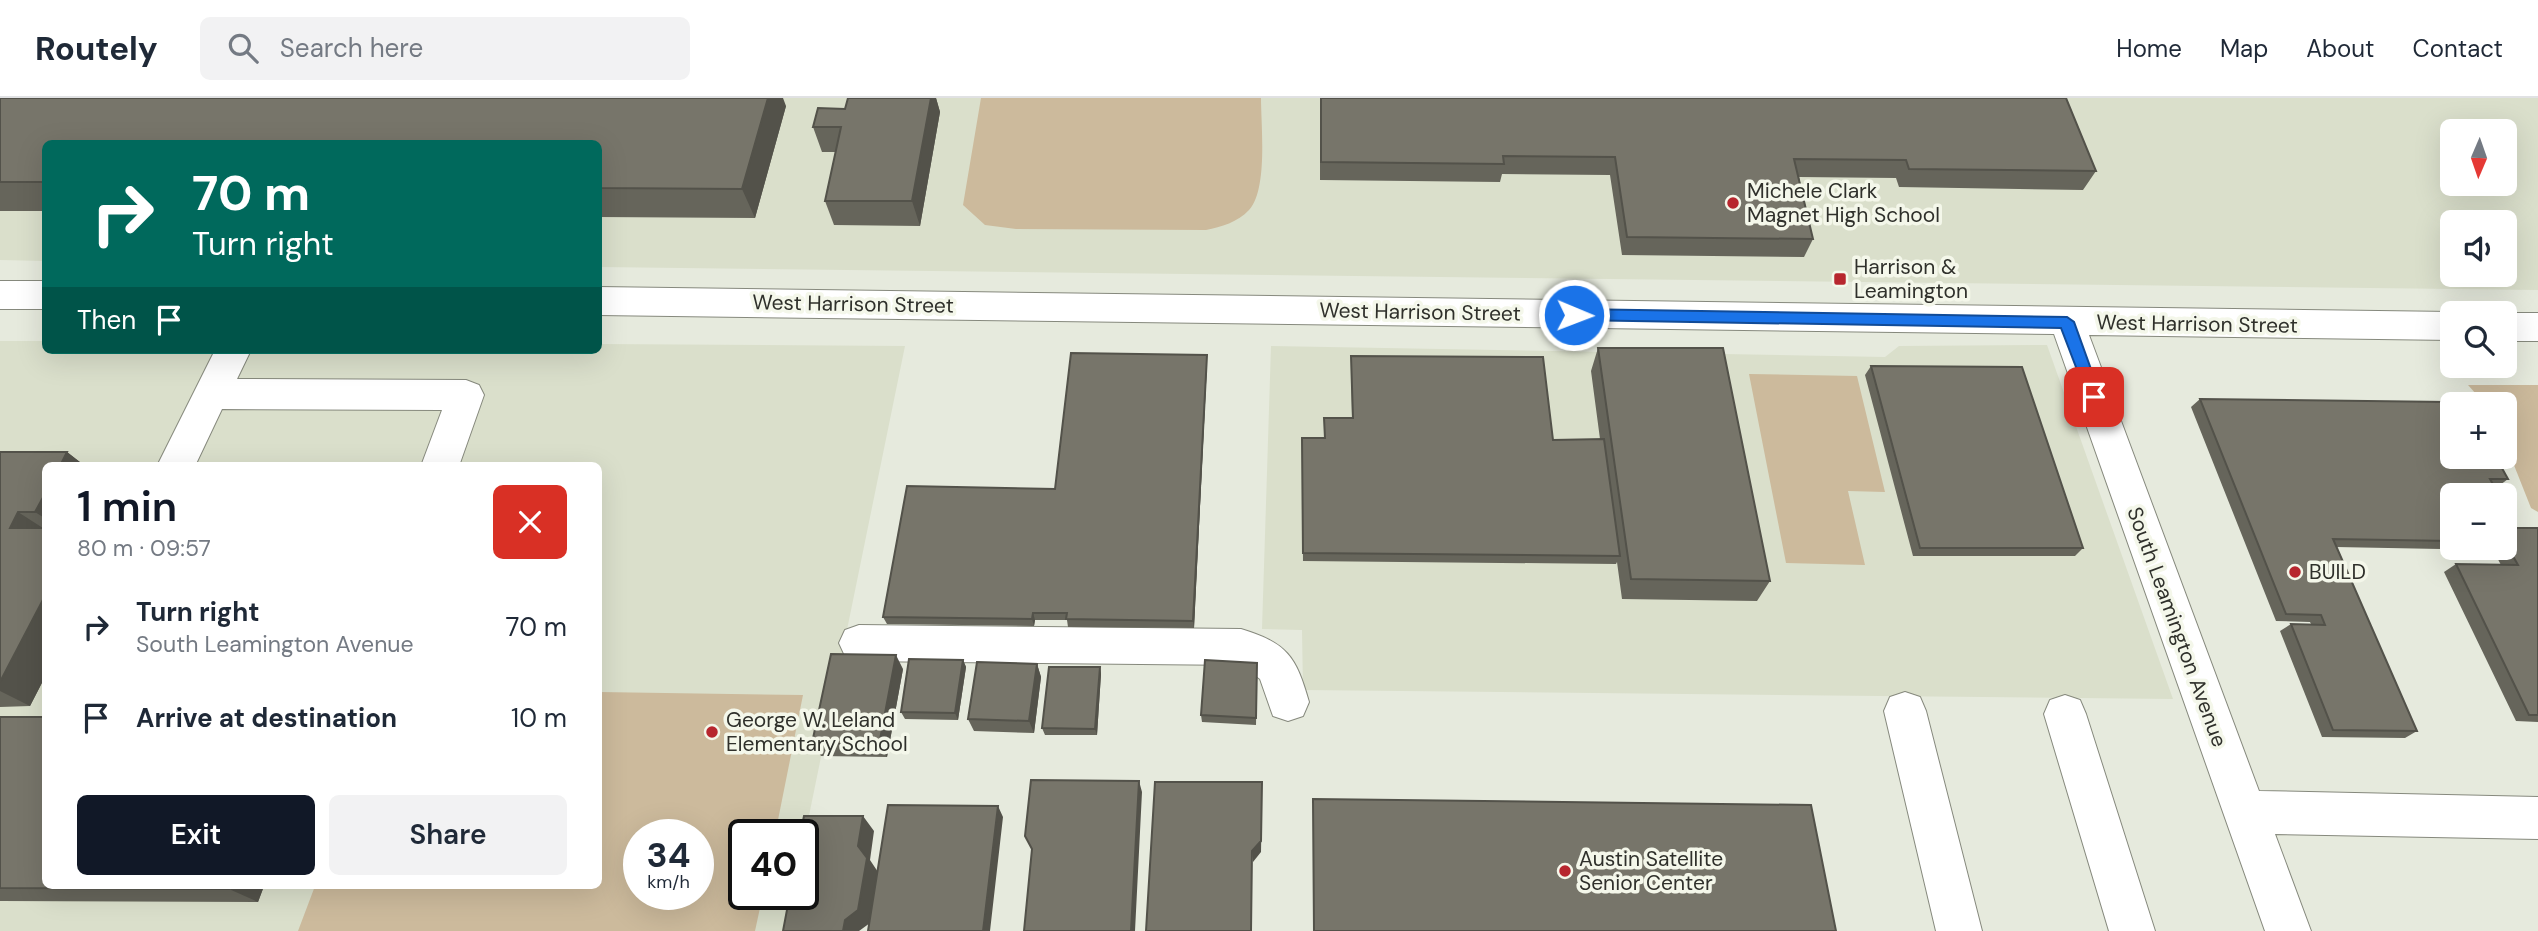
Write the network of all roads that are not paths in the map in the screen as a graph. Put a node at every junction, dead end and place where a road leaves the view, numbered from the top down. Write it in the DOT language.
graph roads {
  1 [pos="0,295"];
  2 [pos="42,295"];
  3 [pos="602,301"];
  4 [pos="2067,322"];
  5 [pos="2440,326"];
  6 [pos="2517,327"];
  7 [pos="2538,327"];
  8 [pos="231,354"];
  9 [pos="211,394"];
  10 [pos="178,462"];
  11 [pos="441,462"];
  12 [pos="859,643"];
  13 [pos="1288,702"];
  14 [pos="1905,711"];
  15 [pos="2065,713"];
  16 [pos="2245,812"];
  17 [pos="2538,818"];
  18 [pos="1959,931"];
  19 [pos="2132,931"];
  20 [pos="2288,931"];
  1 -- 2 [label="street"];
  3 -- 4 [label="street, West Harrison Street"];
  4 -- 5 [label="street, West Harrison Street"];
  4 -- 16 [label="street, South Leamington Avenue"];
  6 -- 7 [label="street"];
  8 -- 9 [label="street"];
  9 -- 10 [label="street"];
  9 -- 11 [label="street"];
  12 -- 13 [label="street"];
  14 -- 18 [label="street"];
  15 -- 19 [label="street"];
  16 -- 17 [label="street"];
  16 -- 20 [label="street, South Leamington Avenue"];
}
